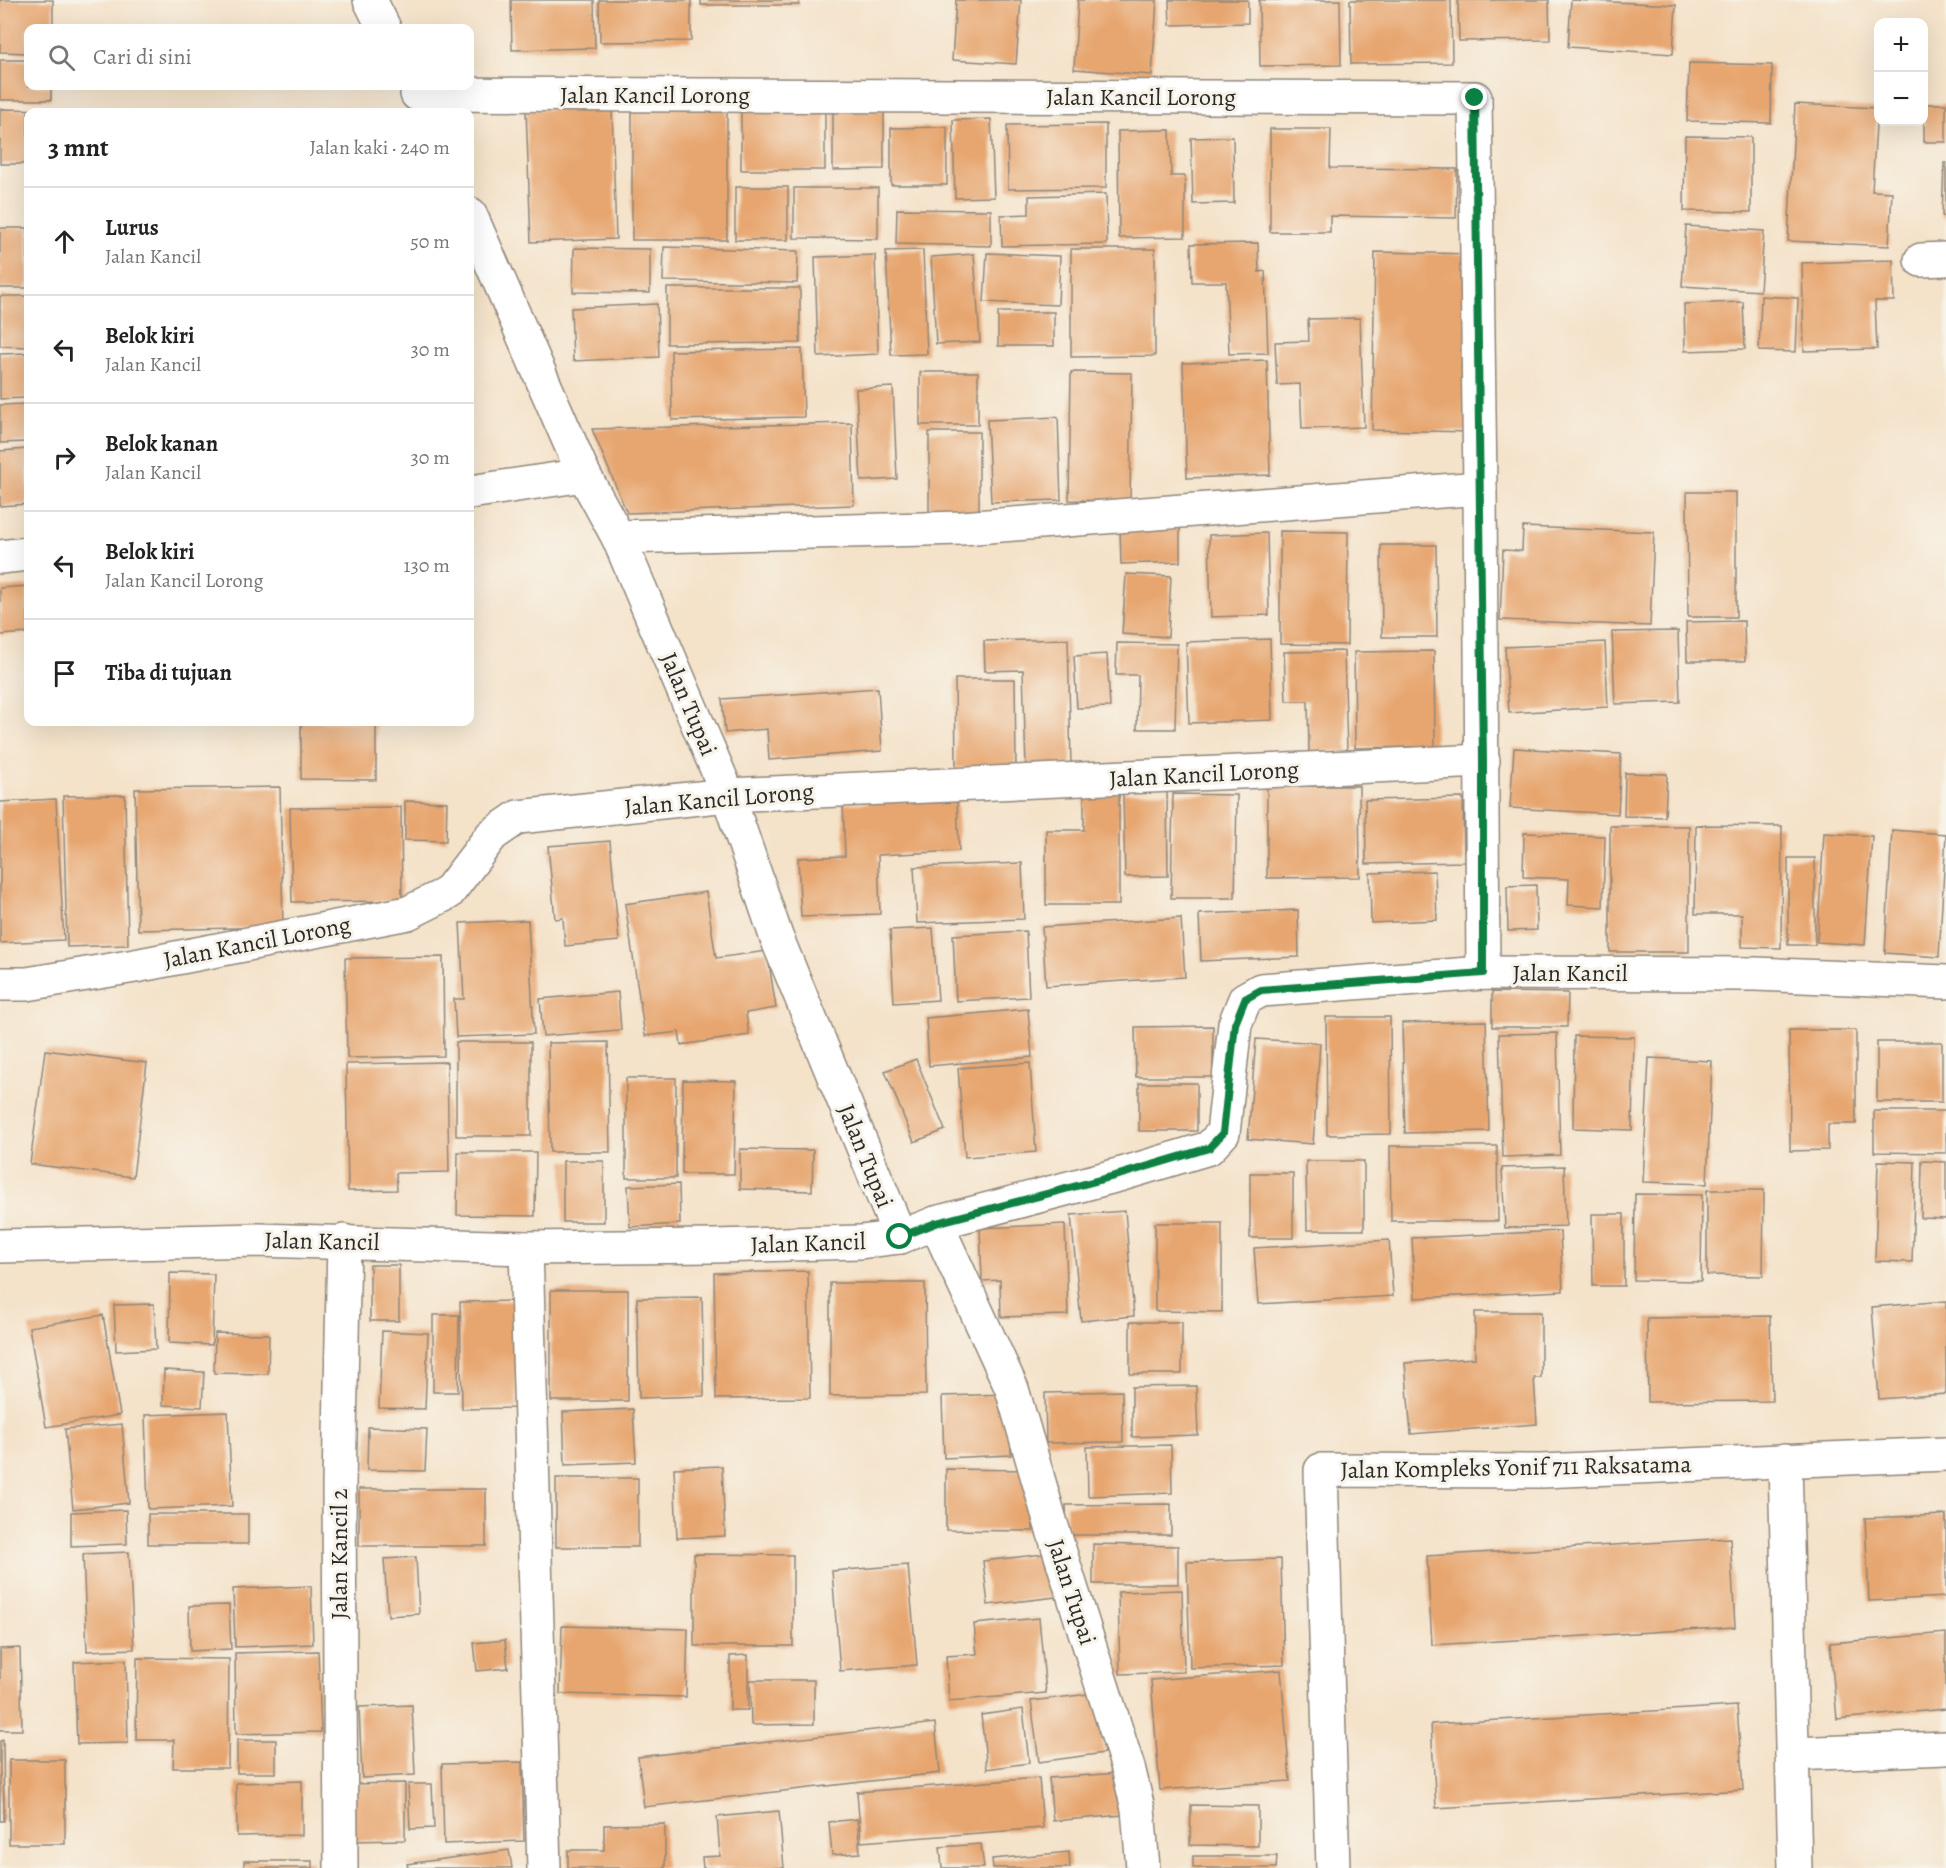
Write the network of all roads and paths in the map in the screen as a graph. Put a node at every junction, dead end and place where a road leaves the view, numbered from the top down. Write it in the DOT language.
graph roads {
  1 [pos="370,0"];
  2 [pos="382,24"];
  3 [pos="418,97"];
  4 [pos="474,223"];
  5 [pos="584,475"];
  6 [pos="1480,488"];
  7 [pos="474,491"];
  8 [pos="618,537"];
  9 [pos="24,554"];
  10 [pos="0,557"];
  11 [pos="1483,761"];
  12 [pos="728,795"];
  13 [pos="1483,973"];
  14 [pos="1946,982"];
  15 [pos="0,984"];
  16 [pos="936,1223"];
  17 [pos="900,1237"];
  18 [pos="344,1241"];
  19 [pos="0,1246"];
  20 [pos="526,1248"];
  21 [pos="1946,1454"];
  22 [pos="1785,1460"];
  23 [pos="1946,1748"];
  24 [pos="1792,1754"];
  25 [pos="341,1868"];
  26 [pos="544,1868"];
  27 [pos="1143,1868"];
  28 [pos="1333,1868"];
  29 [pos="1795,1868"];
  1 -- 2 [label="street"];
  3 -- 6 [label="street, Jalan Kancil Lorong"];
  4 -- 5 [label="street, Jalan Tupai"];
  5 -- 7 [label="street"];
  5 -- 8 [label="street, Jalan Tupai"];
  6 -- 8 [label="street"];
  6 -- 11 [label="street, Jalan Kancil Lorong"];
  8 -- 12 [label="street, Jalan Tupai"];
  9 -- 10 [label="street"];
  11 -- 12 [label="street, Jalan Kancil Lorong"];
  11 -- 13 [label="street, Jalan Kancil Lorong"];
  12 -- 15 [label="street, Jalan Kancil Lorong"];
  12 -- 17 [label="street, Jalan Tupai"];
  13 -- 14 [label="street, Jalan Kancil"];
  13 -- 16 [label="street, Jalan Kancil"];
  16 -- 17 [label="street, Jalan Kancil"];
  16 -- 27 [label="street, Jalan Tupai"];
  17 -- 20 [label="street, Jalan Kancil"];
  18 -- 19 [label="street, Jalan Kancil"];
  18 -- 20 [label="street, Jalan Kancil"];
  18 -- 25 [label="street, Jalan Kancil 2"];
  20 -- 26 [label="street"];
  21 -- 22 [label="street, Jalan Kompleks Yonif 711 Raksatama"];
  22 -- 24 [label="street"];
  22 -- 28 [label="street, Jalan Kompleks Yonif 711 Raksatama"];
  23 -- 24 [label="street"];
  24 -- 29 [label="street"];
}
